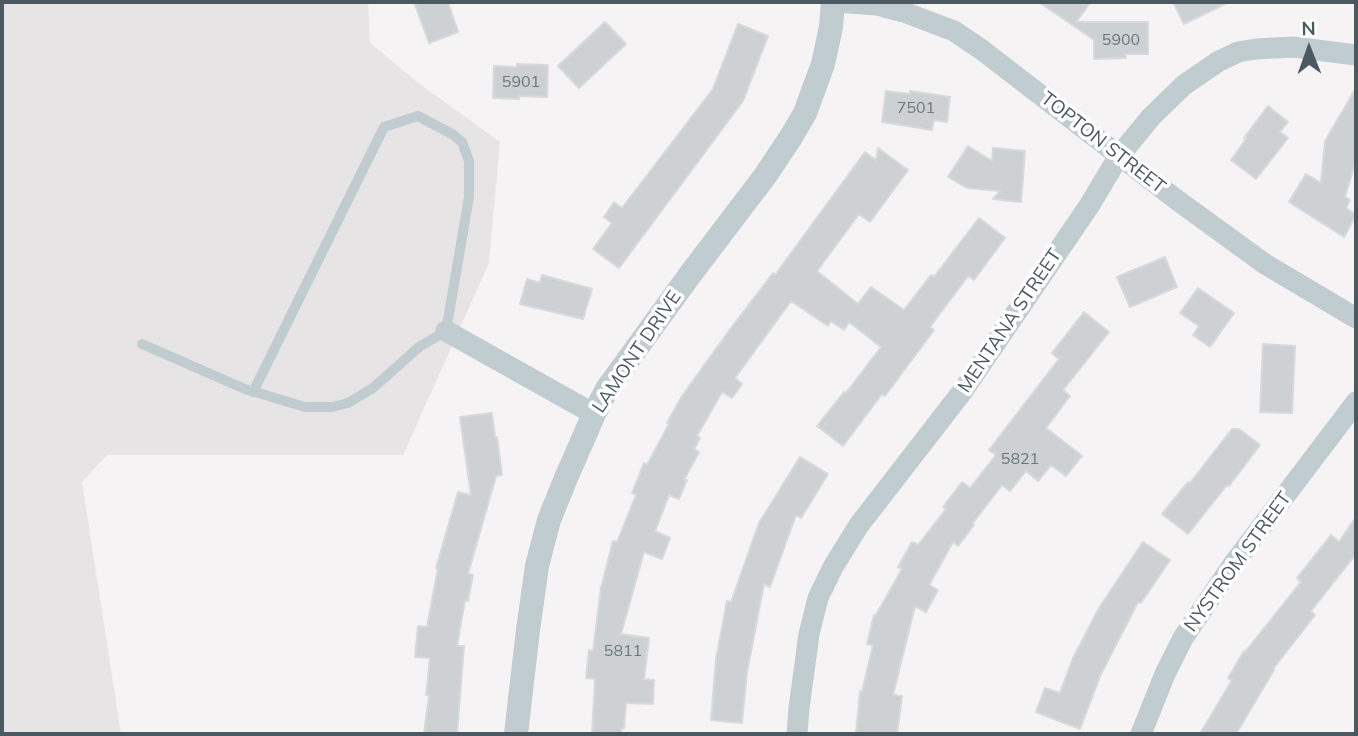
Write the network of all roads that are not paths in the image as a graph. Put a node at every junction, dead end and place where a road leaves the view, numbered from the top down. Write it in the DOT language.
graph roads {
  1 [pos="834,2"];
  2 [pos="1356,55"];
  3 [pos="1119,156"];
  4 [pos="1356,318"];
  5 [pos="446,331"];
  6 [pos="142,344"];
  7 [pos="253,392"];
  8 [pos="1356,402"];
  9 [pos="594,414"];
  10 [pos="516,734"];
  11 [pos="797,734"];
  12 [pos="1141,734"];
  1 -- 3 [label="street, TOPTON STREET"];
  1 -- 9 [label="street, LAMONT DRIVE"];
  2 -- 3 [label="street, MENTANA STREET"];
  3 -- 4 [label="street, TOPTON STREET"];
  3 -- 11 [label="street, MENTANA STREET"];
  5 -- 7 [label="lane"];
  5 -- 7 [label="lane"];
  5 -- 9 [label="street"];
  6 -- 7 [label="lane"];
  8 -- 12 [label="street, NYSTROM STREET"];
  9 -- 10 [label="street, LAMONT DRIVE"];
}
